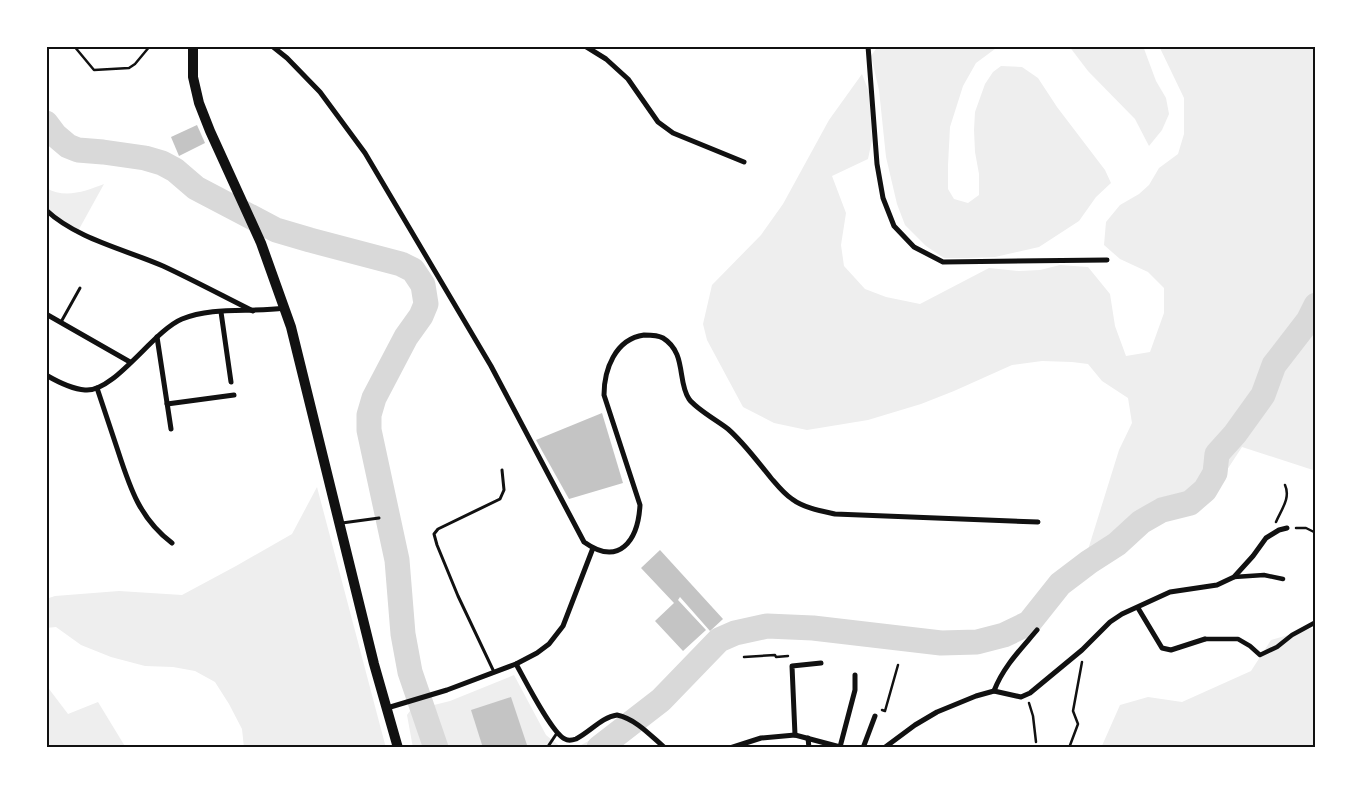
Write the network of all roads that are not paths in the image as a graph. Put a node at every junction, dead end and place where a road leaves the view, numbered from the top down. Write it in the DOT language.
graph roads {
  1 [pos="193,46"];
  2 [pos="272,46"];
  3 [pos="585,46"];
  4 [pos="868,46"];
  5 [pos="744,162"];
  6 [pos="46,210"];
  7 [pos="1107,260"];
  8 [pos="80,288"];
  9 [pos="284,308"];
  10 [pos="253,311"];
  11 [pos="221,312"];
  12 [pos="46,314"];
  13 [pos="61,322"];
  14 [pos="157,337"];
  15 [pos="130,362"];
  16 [pos="46,375"];
  17 [pos="230,382"];
  18 [pos="97,388"];
  19 [pos="234,394"];
  20 [pos="167,404"];
  21 [pos="171,429"];
  22 [pos="502,470"];
  23 [pos="379,518"];
  24 [pos="1038,522"];
  25 [pos="339,524"];
  26 [pos="1287,528"];
  27 [pos="172,543"];
  28 [pos="592,548"];
  29 [pos="1234,577"];
  30 [pos="1282,578"];
  31 [pos="1138,608"];
  32 [pos="1316,622"];
  33 [pos="1037,630"];
  34 [pos="1205,639"];
  35 [pos="821,663"];
  36 [pos="516,664"];
  37 [pos="494,672"];
  38 [pos="855,675"];
  39 [pos="994,690"];
  40 [pos="386,708"];
  41 [pos="874,716"];
  42 [pos="557,733"];
  43 [pos="795,735"];
  44 [pos="809,743"];
  45 [pos="842,747"];
  46 [pos="398,748"];
  47 [pos="548,748"];
  48 [pos="665,748"];
  49 [pos="730,748"];
  50 [pos="863,748"];
  51 [pos="884,748"];
  1 -- 9 [label="main road"];
  2 -- 28 [label="street"];
  3 -- 5 [label="street"];
  4 -- 7 [label="street"];
  6 -- 10 [label="street"];
  8 -- 13 [label="lane"];
  9 -- 10 [label="street"];
  9 -- 25 [label="main road"];
  10 -- 11 [label="street"];
  11 -- 14 [label="street"];
  11 -- 17 [label="street"];
  12 -- 13 [label="street"];
  13 -- 15 [label="street"];
  14 -- 15 [label="street"];
  14 -- 20 [label="street"];
  15 -- 18 [label="street"];
  16 -- 18 [label="street"];
  18 -- 27 [label="street"];
  19 -- 20 [label="street"];
  20 -- 21 [label="street"];
  22 -- 37 [label="lane"];
  23 -- 25 [label="lane"];
  24 -- 28 [label="street"];
  25 -- 40 [label="main road"];
  26 -- 29 [label="street"];
  28 -- 36 [label="street"];
  29 -- 30 [label="street"];
  29 -- 31 [label="street"];
  31 -- 34 [label="street"];
  31 -- 39 [label="street"];
  32 -- 34 [label="street"];
  33 -- 39 [label="street"];
  35 -- 43 [label="street"];
  36 -- 37 [label="street"];
  36 -- 42 [label="street"];
  37 -- 40 [label="street"];
  38 -- 45 [label="street"];
  39 -- 51 [label="street"];
  40 -- 46 [label="main road"];
  41 -- 50 [label="street"];
  42 -- 47 [label="lane"];
  42 -- 48 [label="street"];
  43 -- 44 [label="street"];
  43 -- 49 [label="street"];
  44 -- 45 [label="street"];
}
